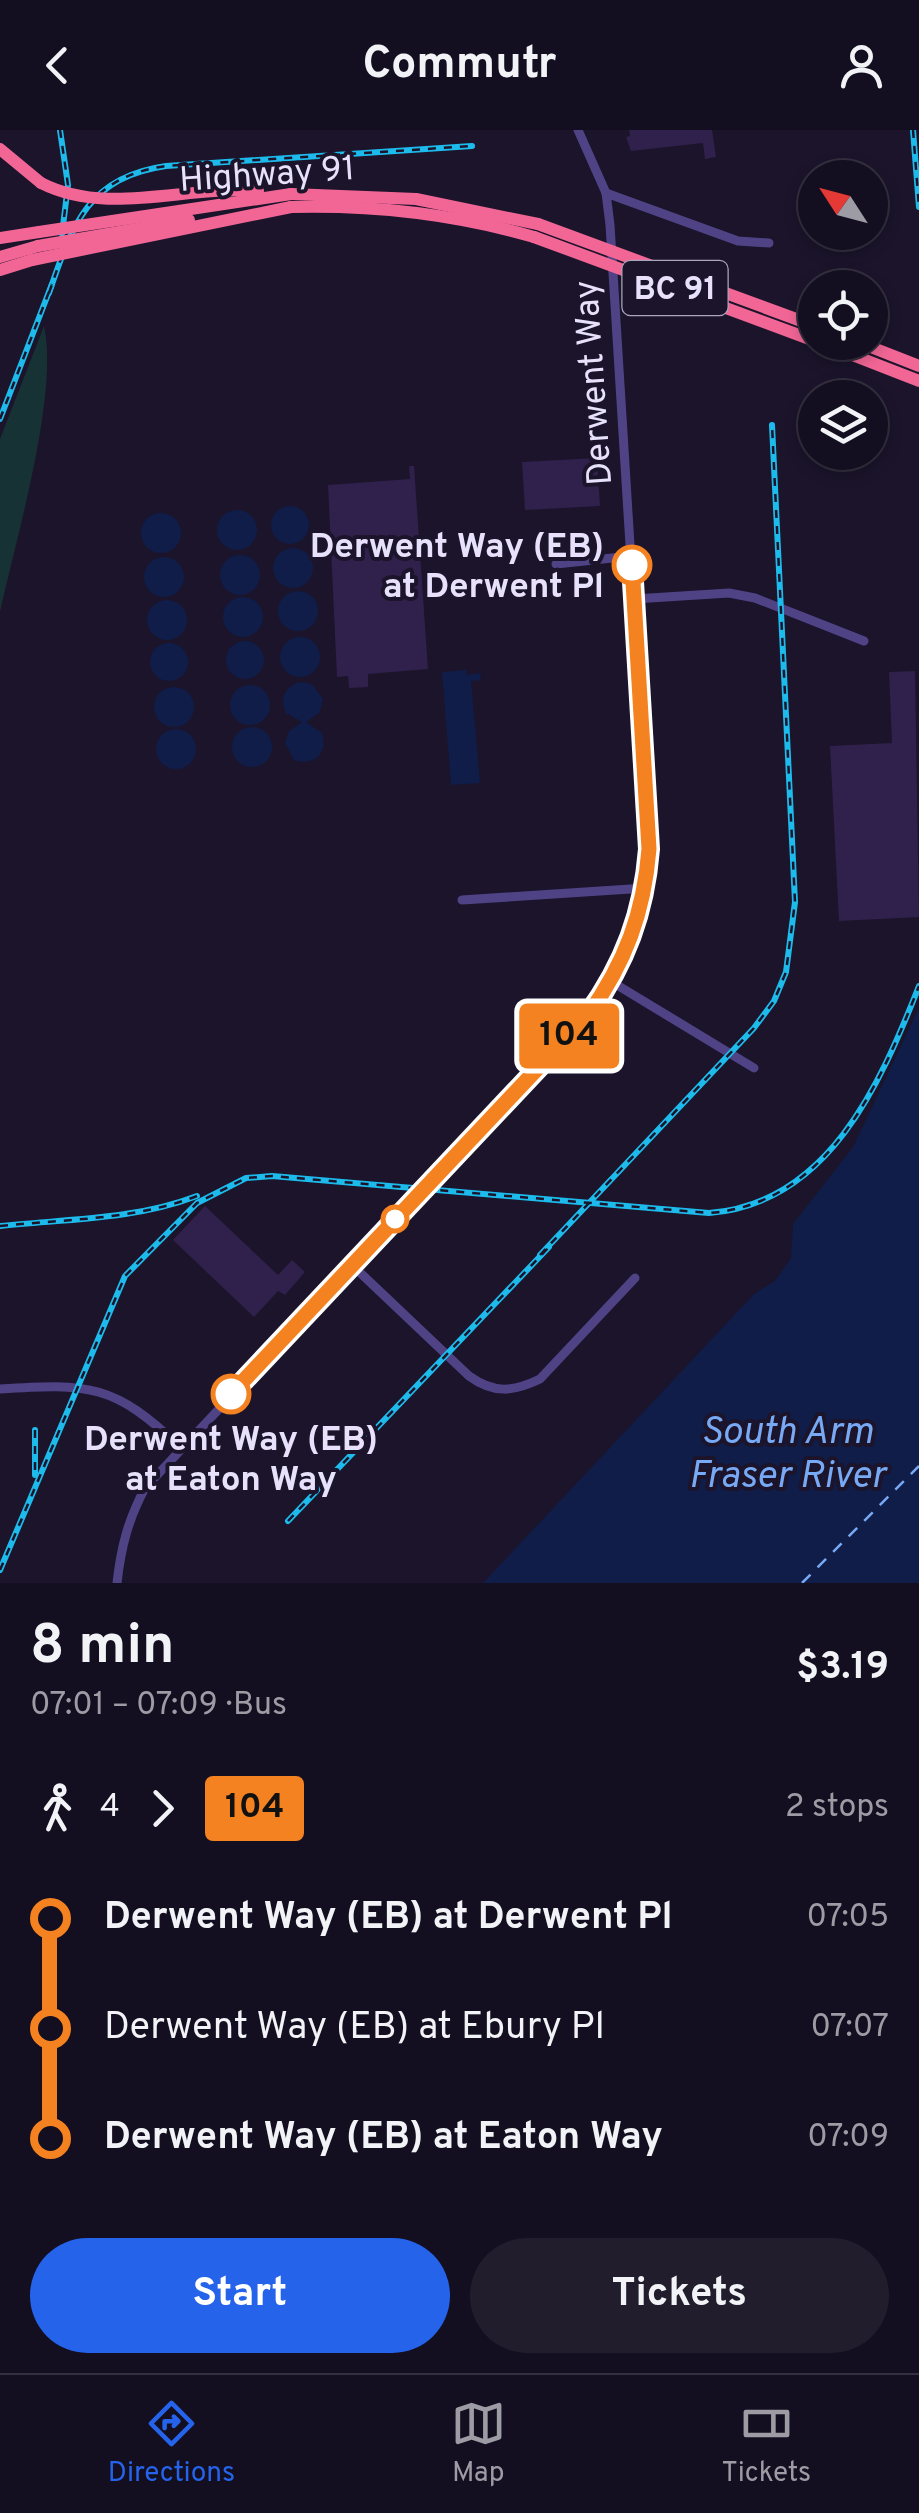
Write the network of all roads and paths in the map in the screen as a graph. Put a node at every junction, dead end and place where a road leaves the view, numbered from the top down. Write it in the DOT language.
graph roads {
  1 [pos="578,130"];
  2 [pos="0,149"];
  3 [pos="606,193"];
  4 [pos="291,200"];
  5 [pos="536,230"];
  6 [pos="0,238"];
  7 [pos="768,243"];
  8 [pos="36,246"];
  9 [pos="0,255"];
  10 [pos="0,270"];
  11 [pos="798,320"];
  12 [pos="798,334"];
  13 [pos="888,354"];
  14 [pos="864,360"];
  15 [pos="919,366"];
  16 [pos="919,381"];
  17 [pos="631,556"];
  18 [pos="556,564"];
  19 [pos="634,599"];
  20 [pos="864,641"];
  21 [pos="646,888"];
  22 [pos="462,900"];
  23 [pos="612,982"];
  24 [pos="754,1068"];
  25 [pos="352,1265"];
  26 [pos="635,1278"];
  27 [pos="0,1390"];
  28 [pos="181,1448"];
  29 [pos="118,1583"];
  1 -- 3 [label="street, Derwent Way"];
  2 -- 4 [label="highway, bridge"];
  3 -- 7 [label="street"];
  3 -- 17 [label="street, Derwent Way"];
  4 -- 5 [label="highway, Highway 91 / BC 91"];
  4 -- 8 [label="highway, Highway 91 / BC 91, bridge"];
  4 -- 8 [label="highway, bridge"];
  5 -- 11 [label="highway, BC 91, bridge"];
  5 -- 12 [label="highway, BC 91, bridge"];
  6 -- 8 [label="highway, Highway 91 / BC 91"];
  8 -- 9 [label="highway"];
  8 -- 10 [label="highway"];
  13 -- 15 [label="highway"];
  14 -- 16 [label="highway, BC 91"];
  17 -- 18 [label="street"];
  17 -- 19 [label="street, Derwent Way"];
  19 -- 20 [label="street"];
  19 -- 21 [label="street, Derwent Way"];
  21 -- 22 [label="street"];
  21 -- 23 [label="street, Derwent Way"];
  23 -- 24 [label="street"];
  23 -- 25 [label="street, Derwent Way"];
  25 -- 26 [label="street"];
  25 -- 28 [label="street, Derwent Way"];
  27 -- 28 [label="street"];
  28 -- 29 [label="street, Derwent Way"];
}
